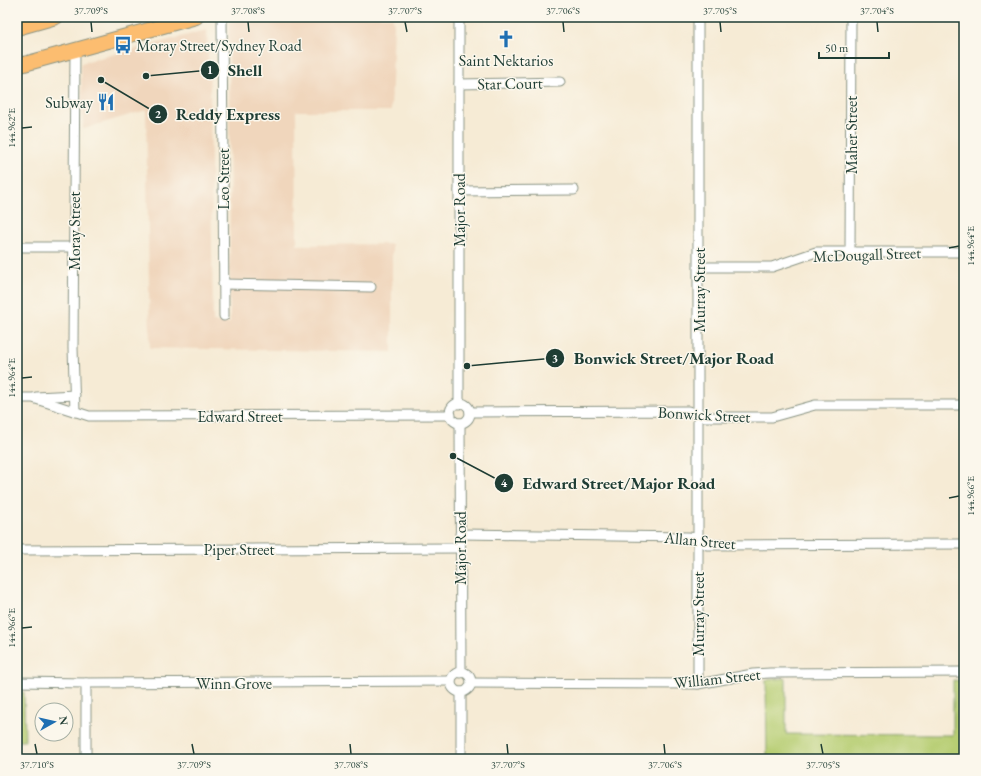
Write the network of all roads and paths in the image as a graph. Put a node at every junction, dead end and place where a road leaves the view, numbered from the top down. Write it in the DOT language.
graph roads {
  1 [pos="56,17"];
  2 [pos="196,17"];
  3 [pos="222,17"];
  4 [pos="459,17"];
  5 [pos="698,17"];
  6 [pos="851,17"];
  7 [pos="17,28"];
  8 [pos="75,50"];
  9 [pos="17,66"];
  10 [pos="560,82"];
  11 [pos="459,84"];
  12 [pos="459,190"];
  13 [pos="574,190"];
  14 [pos="17,247"];
  15 [pos="74,247"];
  16 [pos="850,252"];
  17 [pos="964,252"];
  18 [pos="699,267"];
  19 [pos="223,284"];
  20 [pos="371,287"];
  21 [pos="224,316"];
  22 [pos="75,395"];
  23 [pos="17,398"];
  24 [pos="33,398"];
  25 [pos="459,404"];
  26 [pos="963,405"];
  27 [pos="75,412"];
  28 [pos="470,412"];
  29 [pos="697,413"];
  30 [pos="451,415"];
  31 [pos="460,423"];
  32 [pos="460,534"];
  33 [pos="699,538"];
  34 [pos="964,544"];
  35 [pos="460,548"];
  36 [pos="17,550"];
  37 [pos="964,672"];
  38 [pos="461,673"];
  39 [pos="451,681"];
  40 [pos="17,682"];
  41 [pos="86,683"];
  42 [pos="471,683"];
  43 [pos="698,684"];
  44 [pos="461,692"];
  45 [pos="86,759"];
  46 [pos="461,759"];
  1 -- 7 [label="highway"];
  2 -- 8 [label="highway"];
  3 -- 19 [label="street, Leo Street"];
  4 -- 11 [label="street, Major Road"];
  5 -- 18 [label="street, Murray Street"];
  6 -- 16 [label="street, Maher Street"];
  8 -- 9 [label="highway"];
  8 -- 15 [label="street, Moray Street"];
  10 -- 11 [label="street, Star Court"];
  11 -- 12 [label="street, Major Road"];
  12 -- 13 [label="street"];
  12 -- 25 [label="street, Major Road"];
  14 -- 15 [label="street"];
  15 -- 22 [label="street, Moray Street"];
  16 -- 17 [label="street, McDougall Street"];
  16 -- 18 [label="street, McDougall Street"];
  18 -- 29 [label="street, Murray Street"];
  19 -- 20 [label="street"];
  19 -- 21 [label="street, Leo Street"];
  22 -- 24 [label="street, Edward Street"];
  22 -- 27 [label="street, Moray Street"];
  23 -- 24 [label="street, Edward Street"];
  24 -- 27 [label="street, Edward Street"];
  25 -- 28 [label="street"];
  25 -- 30 [label="street"];
  26 -- 29 [label="street, Bonwick Street"];
  27 -- 30 [label="street, Edward Street"];
  28 -- 29 [label="street, Bonwick Street"];
  28 -- 31 [label="street"];
  29 -- 33 [label="street, Murray Street"];
  30 -- 31 [label="street"];
  31 -- 32 [label="street, Major Road"];
  32 -- 33 [label="street, Allan Street"];
  32 -- 35 [label="street, Major Road"];
  33 -- 34 [label="street, Allan Street"];
  33 -- 43 [label="street, Murray Street"];
  35 -- 36 [label="street, Piper Street"];
  35 -- 38 [label="street, Major Road"];
  37 -- 43 [label="street, William Street"];
  38 -- 39 [label="street"];
  38 -- 42 [label="street"];
  39 -- 41 [label="street, Winn Grove"];
  39 -- 44 [label="street"];
  40 -- 41 [label="street, Winn Grove"];
  41 -- 45 [label="street"];
  42 -- 43 [label="street, William Street"];
  42 -- 44 [label="street"];
  44 -- 46 [label="street"];
}
